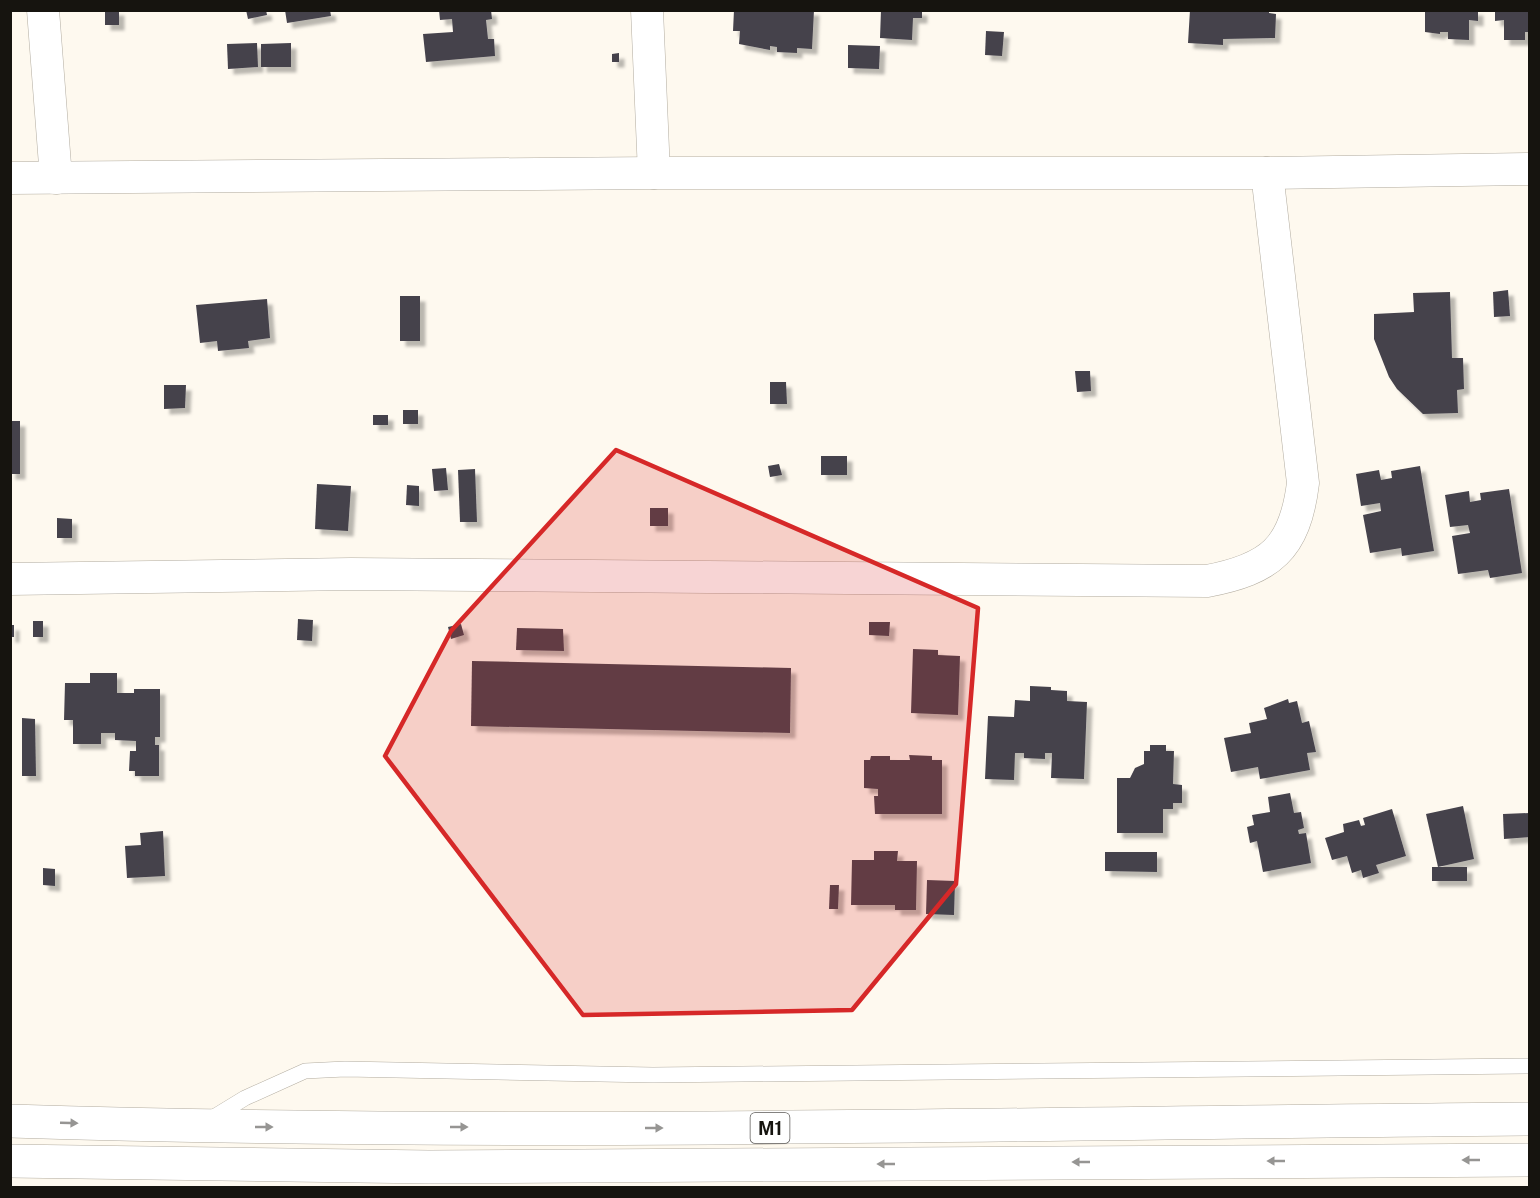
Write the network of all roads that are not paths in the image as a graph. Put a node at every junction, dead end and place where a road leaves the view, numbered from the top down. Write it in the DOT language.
graph roads {
  1 [pos="43,10"];
  2 [pos="646,10"];
  3 [pos="1530,169"];
  4 [pos="654,173"];
  5 [pos="1267,173"];
  6 [pos="10,178"];
  7 [pos="56,178"];
  8 [pos="10,579"];
  9 [pos="1530,1066"];
  10 [pos="1530,1119"];
  11 [pos="10,1121"];
  12 [pos="198,1127"];
  13 [pos="1530,1160"];
  14 [pos="10,1161"];
  1 -- 7 [label="street"];
  2 -- 4 [label="street"];
  3 -- 5 [label="street"];
  4 -- 5 [label="street"];
  4 -- 7 [label="street"];
  5 -- 8 [label="street"];
  6 -- 7 [label="street"];
  9 -- 12 [label="lane"];
  12 -- 10 [label="highway, M1, one-way"];
  11 -- 12 [label="highway, M1, one-way"];
  13 -- 14 [label="highway, M1, one-way"];
}
